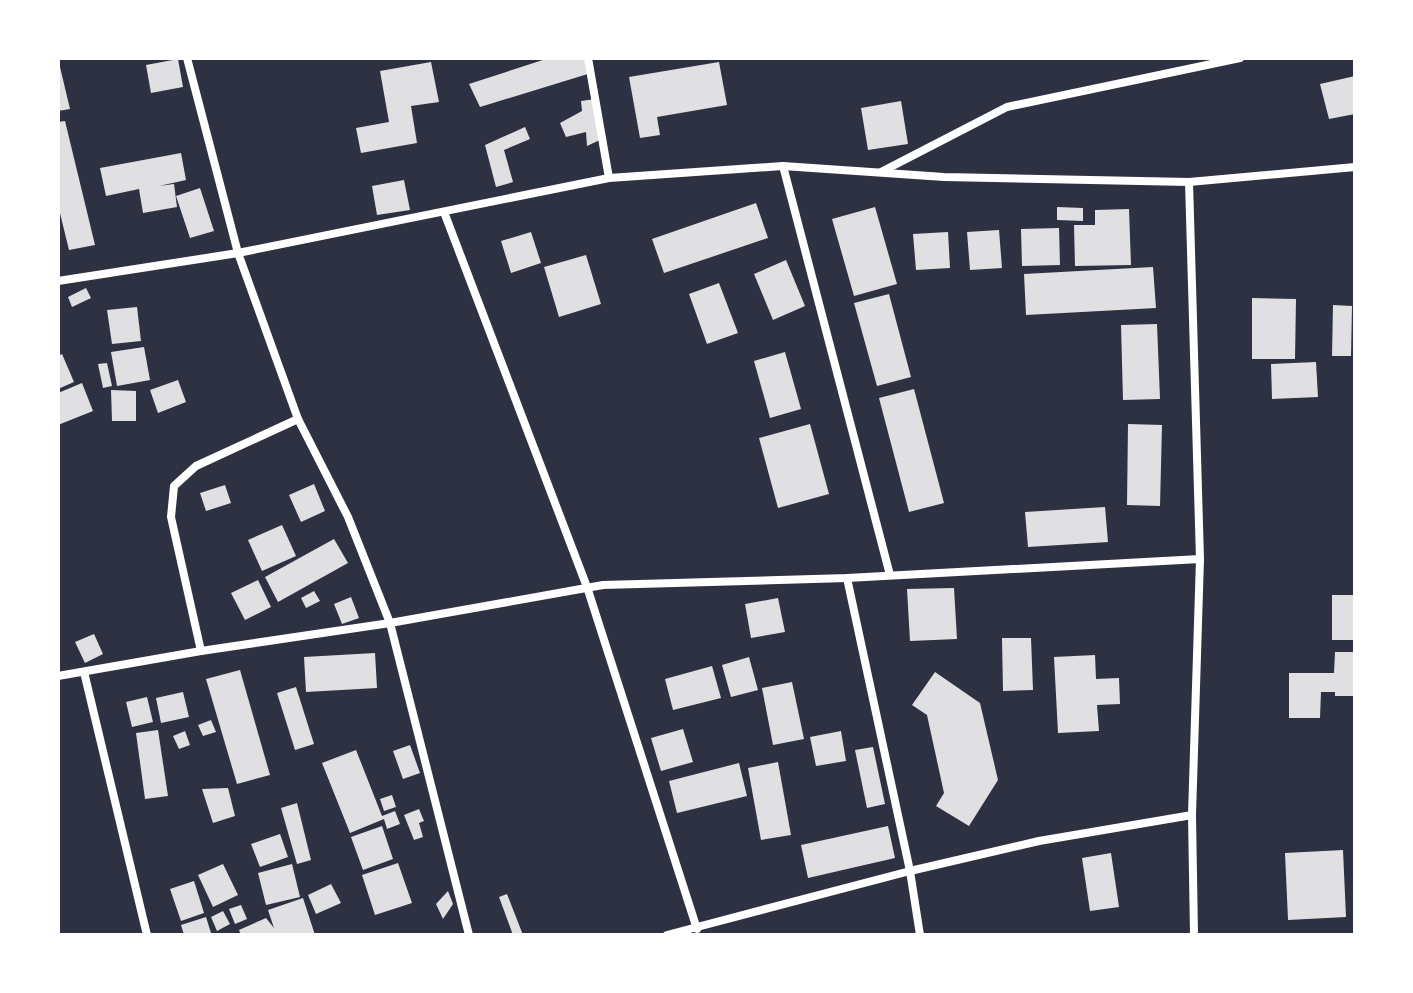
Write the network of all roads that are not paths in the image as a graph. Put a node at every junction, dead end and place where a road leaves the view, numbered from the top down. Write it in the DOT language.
graph roads {
  1 [pos="187,58"];
  2 [pos="588,58"];
  3 [pos="1240,58"];
  4 [pos="783,166"];
  5 [pos="1355,167"];
  6 [pos="880,172"];
  7 [pos="609,178"];
  8 [pos="1189,182"];
  9 [pos="444,212"];
  10 [pos="238,253"];
  11 [pos="58,281"];
  12 [pos="298,419"];
  13 [pos="1200,559"];
  14 [pos="890,575"];
  15 [pos="847,578"];
  16 [pos="587,587"];
  17 [pos="390,623"];
  18 [pos="201,651"];
  19 [pos="84,672"];
  20 [pos="58,676"];
  21 [pos="1192,815"];
  22 [pos="910,871"];
  23 [pos="697,929"];
  24 [pos="147,935"];
  25 [pos="469,935"];
  26 [pos="667,935"];
  27 [pos="920,935"];
  28 [pos="1194,935"];
  1 -- 10 [label="street"];
  2 -- 7 [label="street"];
  3 -- 6 [label="street"];
  4 -- 6 [label="street"];
  4 -- 7 [label="street"];
  4 -- 14 [label="street"];
  5 -- 8 [label="street"];
  6 -- 8 [label="street"];
  7 -- 9 [label="street"];
  8 -- 13 [label="street"];
  9 -- 10 [label="street"];
  9 -- 16 [label="street"];
  10 -- 11 [label="street"];
  10 -- 12 [label="street"];
  12 -- 17 [label="street"];
  12 -- 18 [label="street"];
  13 -- 14 [label="street"];
  13 -- 21 [label="street"];
  14 -- 15 [label="street"];
  15 -- 16 [label="street"];
  15 -- 22 [label="street"];
  16 -- 17 [label="street"];
  16 -- 23 [label="street"];
  17 -- 18 [label="street"];
  17 -- 25 [label="street"];
  18 -- 19 [label="street"];
  19 -- 20 [label="street"];
  19 -- 24 [label="street"];
  21 -- 22 [label="street"];
  21 -- 28 [label="street"];
  22 -- 23 [label="street"];
  22 -- 27 [label="street"];
  23 -- 26 [label="street"];
}
